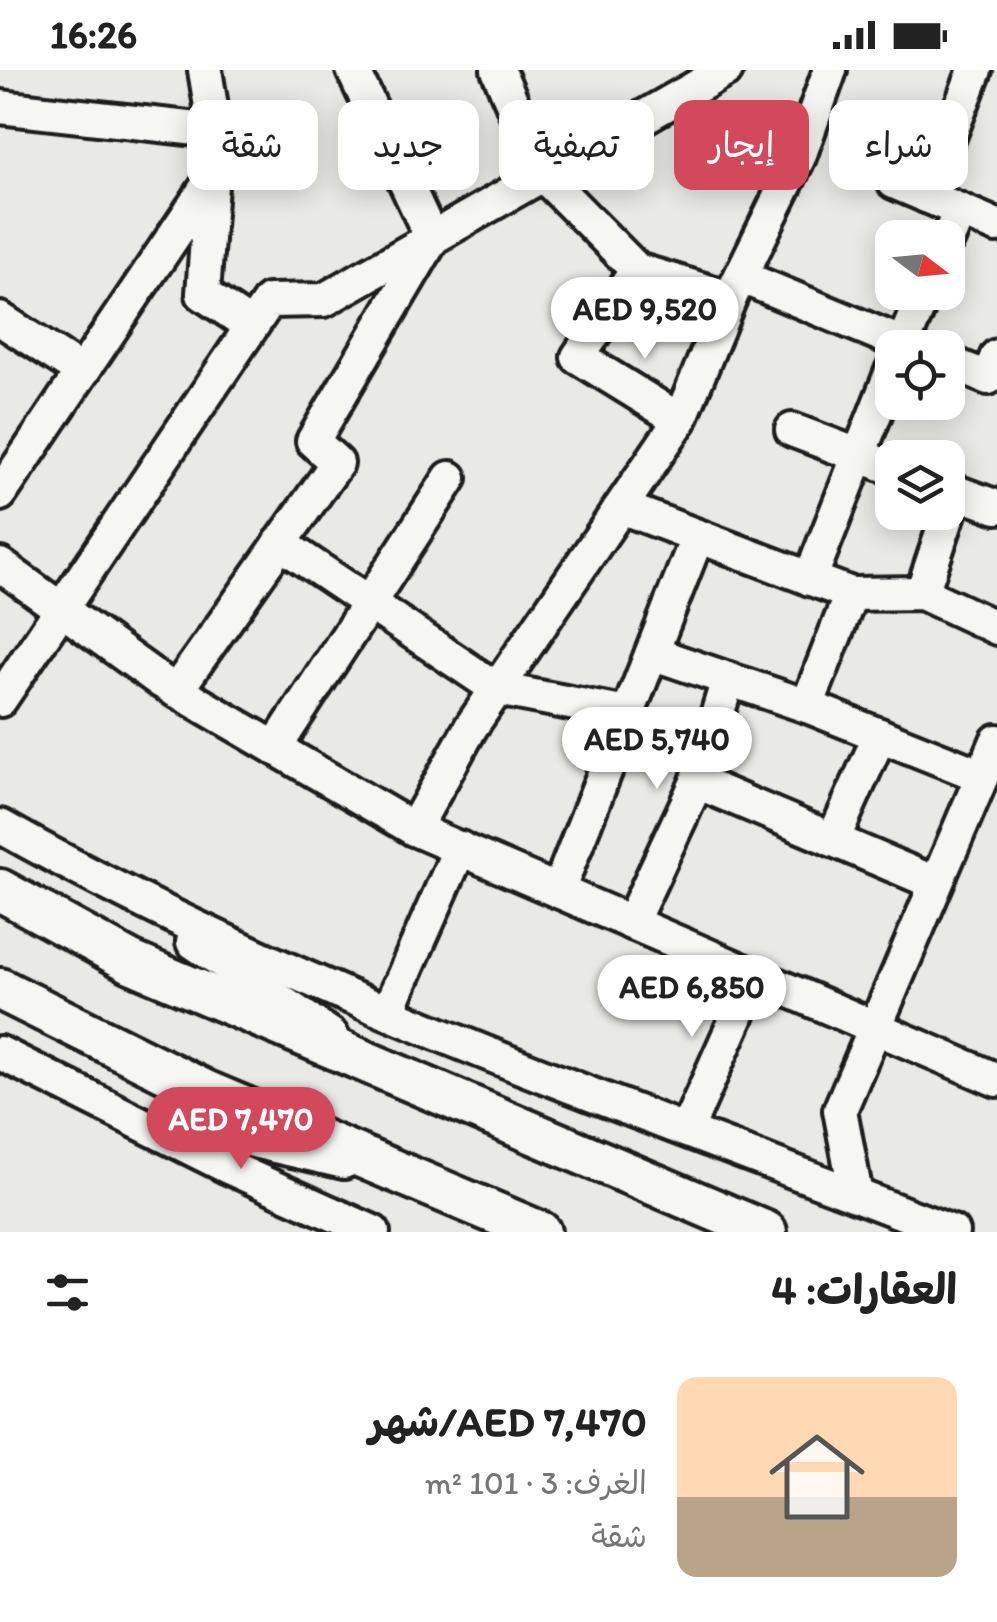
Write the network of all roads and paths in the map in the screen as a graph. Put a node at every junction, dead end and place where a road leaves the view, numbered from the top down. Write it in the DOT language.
graph roads {
  1 [pos="204,70"];
  2 [pos="353,70"];
  3 [pos="498,70"];
  4 [pos="726,70"];
  5 [pos="830,70"];
  6 [pos="975,70"];
  7 [pos="670,84"];
  8 [pos="209,100"];
  9 [pos="511,100"];
  10 [pos="648,100"];
  11 [pos="0,106"];
  12 [pos="187,128"];
  13 [pos="205,190"];
  14 [pos="211,190"];
  15 [pos="518,190"];
  16 [pos="559,190"];
  17 [pos="912,190"];
  18 [pos="926,196"];
  19 [pos="949,220"];
  20 [pos="965,225"];
  21 [pos="997,226"];
  22 [pos="432,239"];
  23 [pos="637,270"];
  24 [pos="736,287"];
  25 [pos="0,319"];
  26 [pos="251,326"];
  27 [pos="875,341"];
  28 [pos="997,356"];
  29 [pos="965,369"];
  30 [pos="82,372"];
  31 [pos="680,420"];
  32 [pos="875,420"];
  33 [pos="792,430"];
  34 [pos="861,456"];
  35 [pos="875,461"];
  36 [pos="450,478"];
  37 [pos="0,494"];
  38 [pos="965,495"];
  39 [pos="621,506"];
  40 [pos="997,507"];
  41 [pos="940,530"];
  42 [pos="697,538"];
  43 [pos="280,543"];
  44 [pos="0,565"];
  45 [pos="810,580"];
  46 [pos="922,593"];
  47 [pos="851,594"];
  48 [pos="368,604"];
  49 [pos="59,608"];
  50 [pos="997,628"];
  51 [pos="652,653"];
  52 [pos="728,680"];
  53 [pos="496,689"];
  54 [pos="176,690"];
  55 [pos="0,700"];
  56 [pos="807,706"];
  57 [pos="628,714"];
  58 [pos="880,736"];
  59 [pos="997,741"];
  60 [pos="275,748"];
  61 [pos="697,782"];
  62 [pos="984,790"];
  63 [pos="0,826"];
  64 [pos="414,829"];
  65 [pos="834,840"];
  66 [pos="460,848"];
  67 [pos="935,883"];
  68 [pos="0,890"];
  69 [pos="558,891"];
  70 [pos="124,896"];
  71 [pos="632,922"];
  72 [pos="754,976"];
  73 [pos="0,989"];
  74 [pos="388,1011"];
  75 [pos="874,1028"];
  76 [pos="0,1054"];
  77 [pos="384,1071"];
  78 [pos="997,1080"];
  79 [pos="96,1102"];
  80 [pos="687,1129"];
  81 [pos="402,1174"];
  82 [pos="856,1195"];
  83 [pos="698,1219"];
  84 [pos="372,1232"];
  85 [pos="540,1232"];
  86 [pos="766,1232"];
  87 [pos="952,1232"];
  1 -- 8 [label="street"];
  2 -- 22 [label="street"];
  3 -- 9 [label="street"];
  4 -- 7 [label="street"];
  5 -- 24 [label="street"];
  6 -- 18 [label="street"];
  7 -- 10 [label="street"];
  11 -- 12 [label="street"];
  13 -- 30 [label="street"];
  14 -- 26 [label="street"];
  15 -- 22 [label="street"];
  16 -- 23 [label="street"];
  17 -- 18 [label="street"];
  18 -- 19 [label="street"];
  20 -- 21 [label="street"];
  22 -- 26 [label="street"];
  22 -- 43 [label="street"];
  23 -- 24 [label="street"];
  23 -- 31 [label="street"];
  24 -- 27 [label="street"];
  24 -- 31 [label="street"];
  25 -- 30 [label="street"];
  26 -- 49 [label="street"];
  28 -- 29 [label="street"];
  30 -- 37 [label="street"];
  31 -- 39 [label="street"];
  32 -- 34 [label="street"];
  33 -- 34 [label="street"];
  34 -- 35 [label="street"];
  34 -- 45 [label="street"];
  36 -- 48 [label="street"];
  38 -- 40 [label="street"];
  39 -- 42 [label="street"];
  39 -- 53 [label="street"];
  41 -- 46 [label="street"];
  42 -- 45 [label="street"];
  42 -- 51 [label="street"];
  43 -- 48 [label="street"];
  43 -- 54 [label="street"];
  44 -- 49 [label="street"];
  45 -- 47 [label="street"];
  46 -- 47 [label="street"];
  46 -- 50 [label="street"];
  47 -- 56 [label="street"];
  48 -- 53 [label="street"];
  48 -- 60 [label="street"];
  49 -- 54 [label="street"];
  49 -- 55 [label="street"];
  51 -- 52 [label="street"];
  51 -- 57 [label="street"];
  52 -- 56 [label="street"];
  52 -- 61 [label="street"];
  53 -- 57 [label="street"];
  53 -- 64 [label="street"];
  54 -- 60 [label="street"];
  56 -- 58 [label="street"];
  57 -- 69 [label="street"];
  58 -- 62 [label="street"];
  58 -- 65 [label="street"];
  59 -- 62 [label="street"];
  60 -- 64 [label="street"];
  61 -- 65 [label="street"];
  61 -- 71 [label="street"];
  62 -- 67 [label="street"];
  63 -- 70 [label="street"];
  64 -- 66 [label="street"];
  65 -- 67 [label="street"];
  66 -- 69 [label="street"];
  66 -- 74 [label="street"];
  67 -- 75 [label="street"];
  68 -- 77 [label="main road"];
  69 -- 71 [label="street"];
  70 -- 74 [label="street"];
  70 -- 77 [label="street"];
  71 -- 72 [label="street"];
  72 -- 75 [label="street"];
  72 -- 80 [label="street"];
  73 -- 81 [label="main road"];
  74 -- 80 [label="street"];
  75 -- 78 [label="street"];
  75 -- 82 [label="street"];
  76 -- 79 [label="street"];
  77 -- 83 [label="main road"];
  79 -- 81 [label="street"];
  79 -- 84 [label="street"];
  80 -- 82 [label="street"];
  81 -- 85 [label="main road"];
  82 -- 87 [label="street"];
  83 -- 86 [label="main road"];
}
